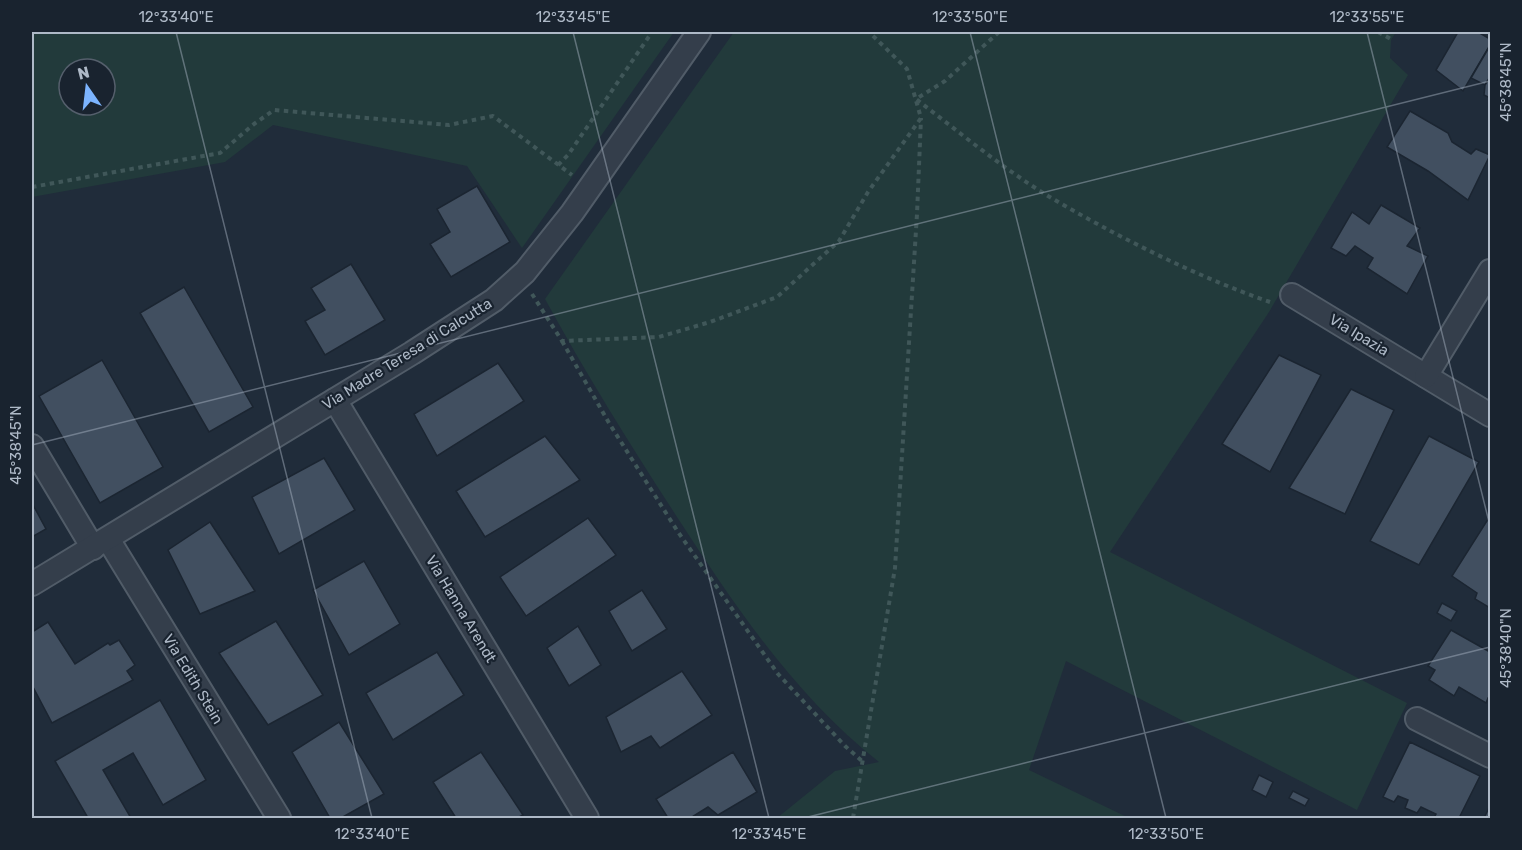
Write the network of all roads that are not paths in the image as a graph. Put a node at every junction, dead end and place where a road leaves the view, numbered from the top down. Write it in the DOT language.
graph roads {
  1 [pos="699,32"];
  2 [pos="1491,271"];
  3 [pos="1284,299"];
  4 [pos="1426,376"];
  5 [pos="335,400"];
  6 [pos="1491,415"];
  7 [pos="32,446"];
  8 [pos="100,543"];
  9 [pos="32,584"];
  10 [pos="1417,719"];
  11 [pos="1491,756"];
  12 [pos="279,819"];
  13 [pos="587,819"];
  1 -- 5 [label="street, Via Madre Teresa di Calcutta"];
  2 -- 4 [label="street"];
  3 -- 4 [label="street, Via Ipazia"];
  4 -- 6 [label="street, Via Ipazia"];
  5 -- 8 [label="street, Via Madre Teresa di Calcutta"];
  5 -- 13 [label="street, Via Hanna Arendt"];
  7 -- 8 [label="street, Via Edith Stein"];
  8 -- 9 [label="street, Via Madre Teresa di Calcutta"];
  8 -- 12 [label="street, Via Edith Stein"];
  10 -- 11 [label="street"];
}
